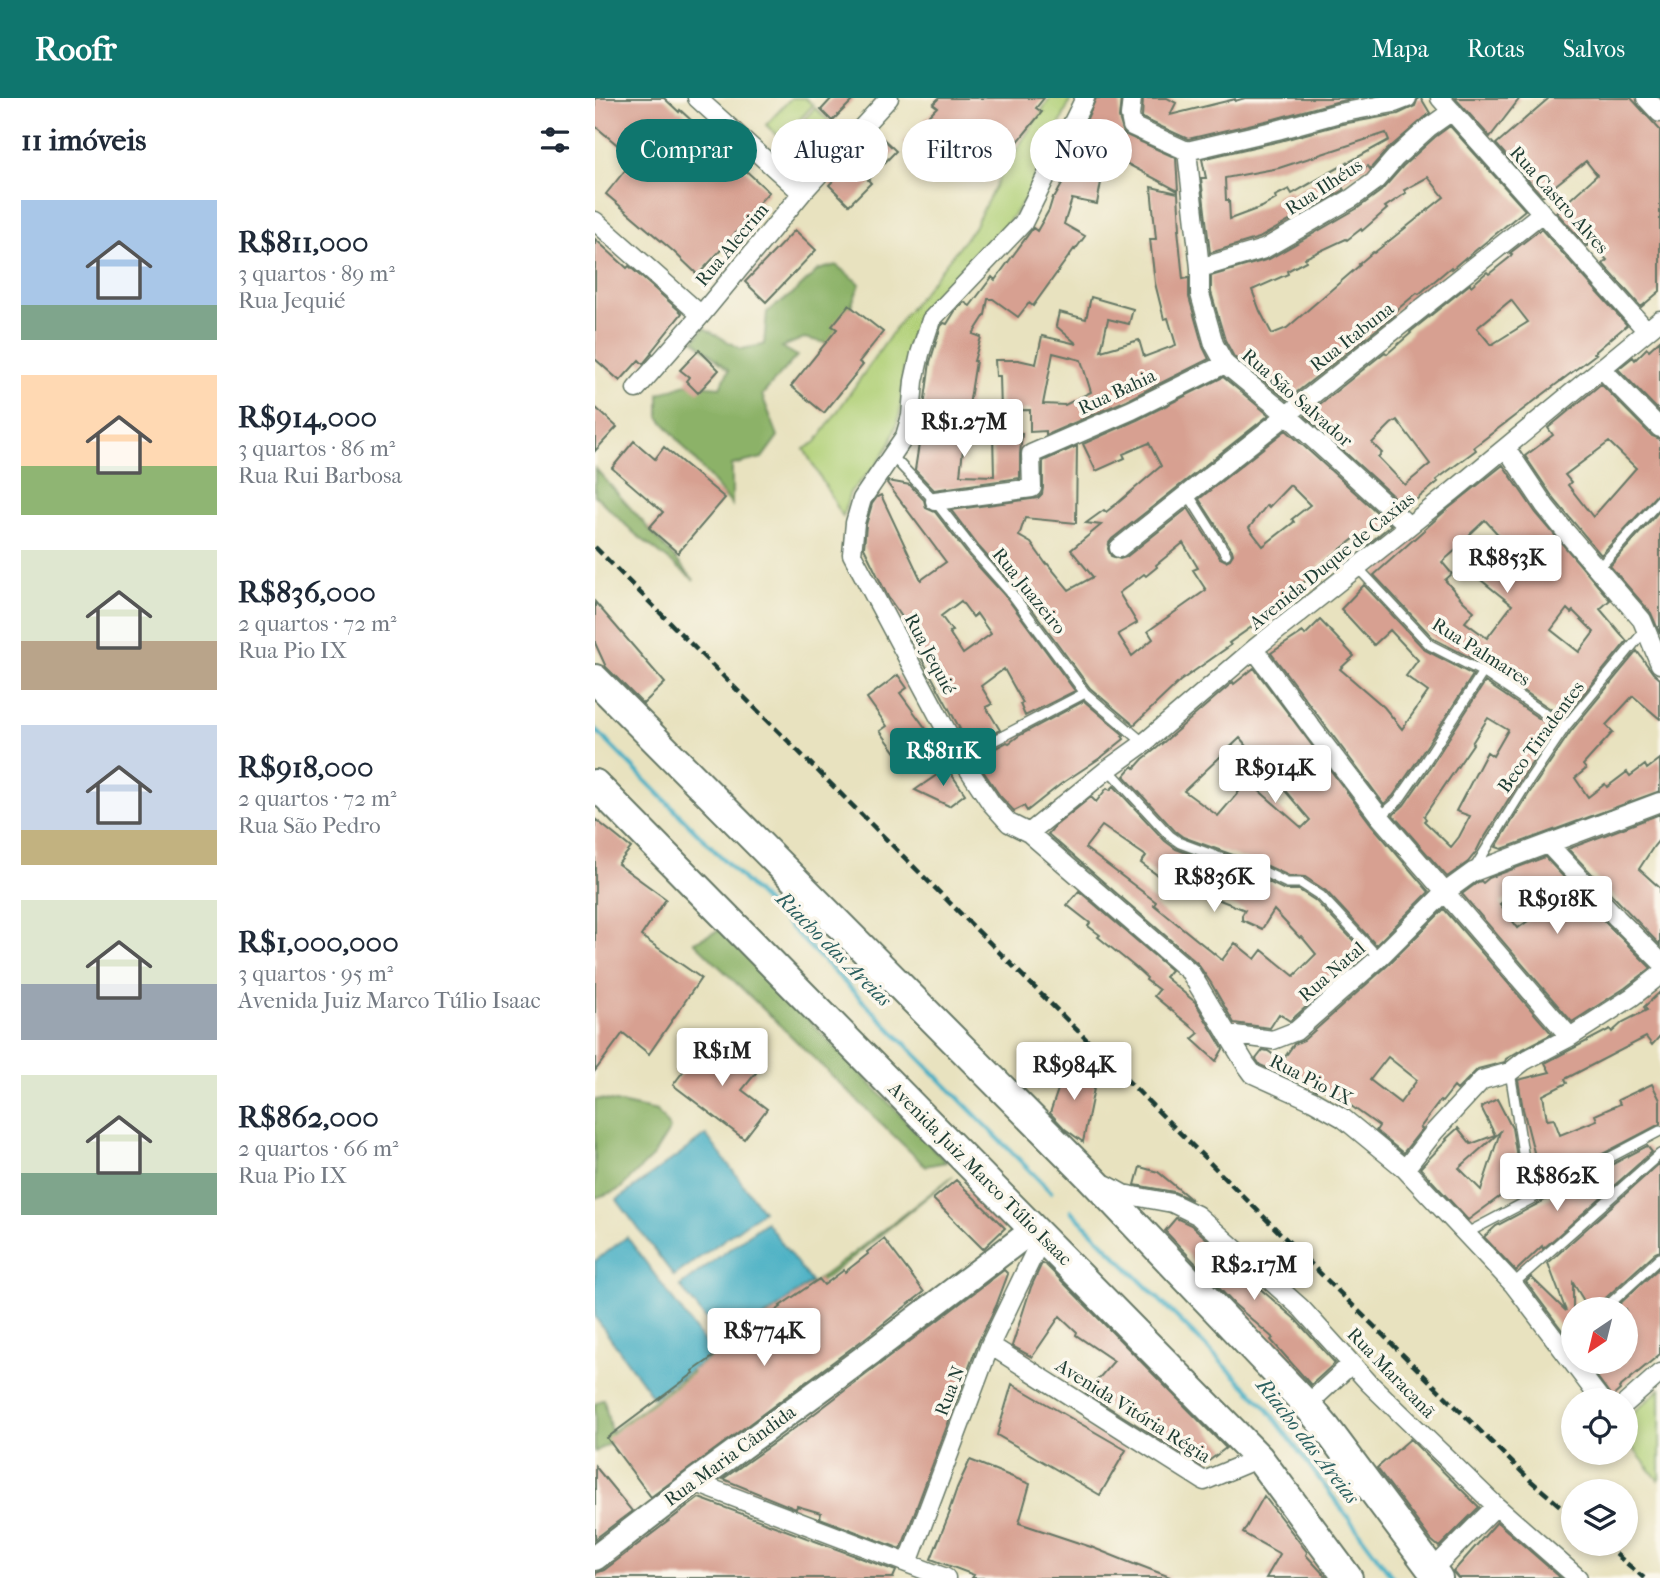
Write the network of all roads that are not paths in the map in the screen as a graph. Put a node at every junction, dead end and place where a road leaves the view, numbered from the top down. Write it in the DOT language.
graph roads {
  1 [pos="697,98"];
  2 [pos="889,98"];
  3 [pos="1085,98"];
  4 [pos="1132,98"];
  5 [pos="1406,98"];
  6 [pos="1646,98"];
  7 [pos="1446,104"];
  8 [pos="1660,113"];
  9 [pos="1187,151"];
  10 [pos="802,193"];
  11 [pos="1542,213"];
  12 [pos="595,221"];
  13 [pos="1200,268"];
  14 [pos="701,315"];
  15 [pos="1654,326"];
  16 [pos="1225,364"];
  17 [pos="1601,368"];
  18 [pos="636,389"];
  19 [pos="1287,415"];
  20 [pos="1660,428"];
  21 [pos="1506,448"];
  22 [pos="891,455"];
  23 [pos="1188,494"];
  24 [pos="1660,500"];
  25 [pos="935,501"];
  26 [pos="1409,526"];
  27 [pos="1119,548"];
  28 [pos="1226,554"];
  29 [pos="1358,568"];
  30 [pos="1598,569"];
  31 [pos="1646,629"];
  32 [pos="1254,649"];
  33 [pos="595,662"];
  34 [pos="1660,664"];
  35 [pos="1483,672"];
  36 [pos="600,684"];
  37 [pos="1085,693"];
  38 [pos="1565,727"];
  39 [pos="1145,743"];
  40 [pos="961,758"];
  41 [pos="1108,769"];
  42 [pos="595,784"];
  43 [pos="1660,802"];
  44 [pos="1380,817"];
  45 [pos="1029,833"];
  46 [pos="1548,844"];
  47 [pos="1473,872"];
  48 [pos="1444,893"];
  49 [pos="1379,958"];
  50 [pos="1660,961"];
  51 [pos="1660,975"];
  52 [pos="1227,1034"];
  53 [pos="1570,1037"];
  54 [pos="1510,1072"];
  55 [pos="1660,1131"];
  56 [pos="1660,1154"];
  57 [pos="1405,1169"];
  58 [pos="1091,1178"];
  59 [pos="1529,1199"];
  60 [pos="1465,1234"];
  61 [pos="1029,1243"];
  62 [pos="1660,1258"];
  63 [pos="1513,1284"];
  64 [pos="1617,1297"];
  65 [pos="1561,1335"];
  66 [pos="990,1345"];
  67 [pos="1351,1364"];
  68 [pos="1660,1373"];
  69 [pos="1638,1392"];
  70 [pos="1307,1405"];
  71 [pos="1259,1458"];
  72 [pos="694,1482"];
  73 [pos="1496,1506"];
  74 [pos="595,1558"];
  75 [pos="908,1563"];
  76 [pos="1435,1574"];
  77 [pos="946,1578"];
  78 [pos="1347,1578"];
  79 [pos="1578,1578"];
  1 -- 10 [label="street"];
  2 -- 10 [label="street, Rua Alecrim"];
  3 -- 22 [label="street"];
  4 -- 9 [label="street"];
  5 -- 9 [label="street"];
  6 -- 8 [label="street"];
  7 -- 11 [label="street, Rua Castro Alves"];
  7 -- 13 [label="street, Rua Ilhéus"];
  9 -- 13 [label="street, Rua São Salvador"];
  10 -- 14 [label="street, Rua Alecrim"];
  11 -- 15 [label="street, Rua Castro Alves"];
  11 -- 19 [label="street, Rua Itabuna"];
  12 -- 14 [label="street"];
  13 -- 16 [label="street, Rua São Salvador"];
  14 -- 18 [label="street, Rua Alecrim"];
  15 -- 17 [label="street, Avenida Duque de Caxias"];
  16 -- 19 [label="street, Rua São Salvador"];
  16 -- 25 [label="street, Rua Bahia"];
  17 -- 20 [label="street"];
  17 -- 21 [label="street, Avenida Duque de Caxias"];
  19 -- 23 [label="street, Rua Itabuna"];
  19 -- 26 [label="street, Rua São Salvador"];
  21 -- 26 [label="street, Avenida Duque de Caxias"];
  21 -- 30 [label="street"];
  22 -- 25 [label="lane, Rua Juazeiro"];
  22 -- 40 [label="street, Rua Jequié"];
  23 -- 27 [label="street, Rua Itabuna"];
  23 -- 28 [label="lane"];
  24 -- 30 [label="lane"];
  25 -- 37 [label="lane, Rua Juazeiro"];
  26 -- 29 [label="street, Avenida Duque de Caxias"];
  29 -- 32 [label="street, Avenida Duque de Caxias"];
  29 -- 35 [label="lane, Rua Palmares"];
  30 -- 31 [label="street"];
  31 -- 34 [label="street"];
  31 -- 38 [label="lane, Beco Tiradentes"];
  32 -- 39 [label="street, Avenida Duque de Caxias"];
  32 -- 44 [label="street"];
  33 -- 36 [label="street"];
  35 -- 38 [label="lane, Rua Palmares"];
  35 -- 44 [label="lane"];
  36 -- 58 [label="main road"];
  37 -- 39 [label="lane, Rua Juazeiro"];
  37 -- 40 [label="lane"];
  38 -- 47 [label="lane, Beco Tiradentes"];
  39 -- 41 [label="street, Avenida Duque de Caxias"];
  40 -- 45 [label="street, Rua Jequié"];
  41 -- 45 [label="street, Avenida Duque de Caxias"];
  41 -- 49 [label="lane"];
  42 -- 61 [label="main road, Avenida Juiz Marco Túlio Isaac"];
  43 -- 46 [label="street, Rua Natal"];
  44 -- 48 [label="street"];
  45 -- 52 [label="street, Rua Pio IX"];
  46 -- 47 [label="street, Rua Natal"];
  46 -- 50 [label="street"];
  47 -- 48 [label="street, Rua Natal"];
  48 -- 49 [label="street, Rua Natal"];
  48 -- 53 [label="street"];
  49 -- 52 [label="street, Rua Natal"];
  51 -- 53 [label="street"];
  52 -- 57 [label="street, Rua Pio IX"];
  53 -- 54 [label="street"];
  54 -- 57 [label="street"];
  54 -- 59 [label="lane"];
  55 -- 59 [label="lane"];
  56 -- 63 [label="lane"];
  57 -- 60 [label="street, Rua Pio IX"];
  58 -- 67 [label="street, Rua Maracanã"];
  58 -- 70 [label="main road"];
  59 -- 60 [label="lane"];
  60 -- 63 [label="street, Rua Pio IX"];
  61 -- 66 [label="street, Rua N"];
  61 -- 71 [label="main road, Avenida Juiz Marco Túlio Isaac"];
  61 -- 72 [label="street, Rua Maria Cândida"];
  62 -- 64 [label="lane"];
  63 -- 65 [label="street, Rua Pio IX"];
  66 -- 71 [label="street, Avenida Vitória Régia"];
  66 -- 75 [label="street, Rua N"];
  67 -- 70 [label="street"];
  67 -- 73 [label="street, Rua Maracanã"];
  68 -- 69 [label="street"];
  70 -- 76 [label="main road"];
  71 -- 78 [label="main road, Avenida Juiz Marco Túlio Isaac"];
  72 -- 74 [label="street, Rua Maria Cândida"];
  72 -- 75 [label="street"];
  73 -- 76 [label="street"];
  73 -- 79 [label="street, Rua Maracanã"];
  75 -- 77 [label="street"];
}
